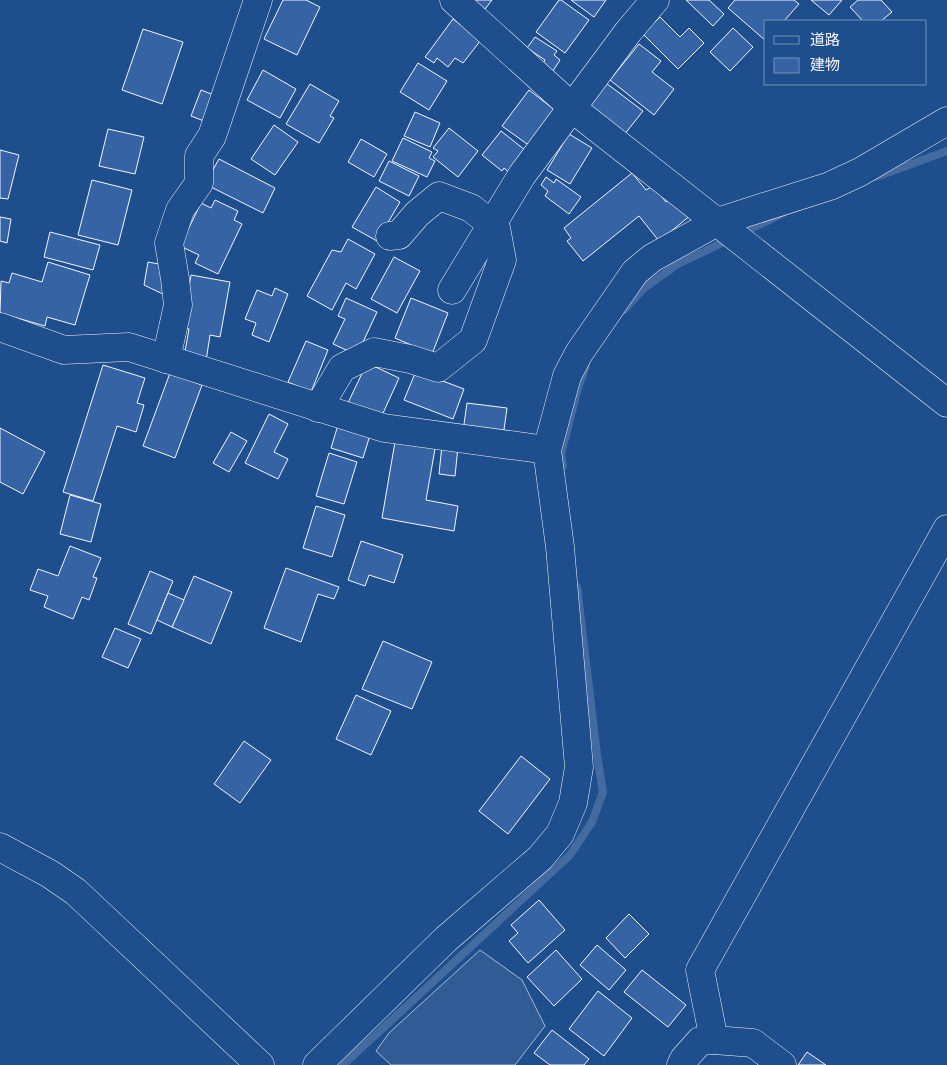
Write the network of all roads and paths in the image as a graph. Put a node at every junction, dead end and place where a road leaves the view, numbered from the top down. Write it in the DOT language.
graph roads {
  1 [pos="258,0"];
  2 [pos="454,0"];
  3 [pos="655,0"];
  4 [pos="573,108"];
  5 [pos="947,120"];
  6 [pos="717,222"];
  7 [pos="491,224"];
  8 [pos="390,236"];
  9 [pos="452,290"];
  10 [pos="0,327"];
  11 [pos="166,359"];
  12 [pos="947,403"];
  13 [pos="318,408"];
  14 [pos="547,450"];
  15 [pos="947,529"];
  16 [pos="0,847"];
  17 [pos="714,1040"];
  18 [pos="260,1065"];
  19 [pos="317,1065"];
  20 [pos="681,1065"];
  21 [pos="782,1065"];
  1 -- 11 [label="street"];
  2 -- 4 [label="street"];
  3 -- 4 [label="street"];
  4 -- 6 [label="street"];
  4 -- 7 [label="street"];
  5 -- 6 [label="street"];
  6 -- 12 [label="street"];
  6 -- 14 [label="street"];
  7 -- 8 [label="street"];
  7 -- 9 [label="street"];
  7 -- 13 [label="street"];
  10 -- 11 [label="street"];
  11 -- 13 [label="street"];
  13 -- 14 [label="street"];
  14 -- 19 [label="street"];
  15 -- 17 [label="street"];
  16 -- 18 [label="street"];
  17 -- 20 [label="street"];
  17 -- 21 [label="street"];
}
